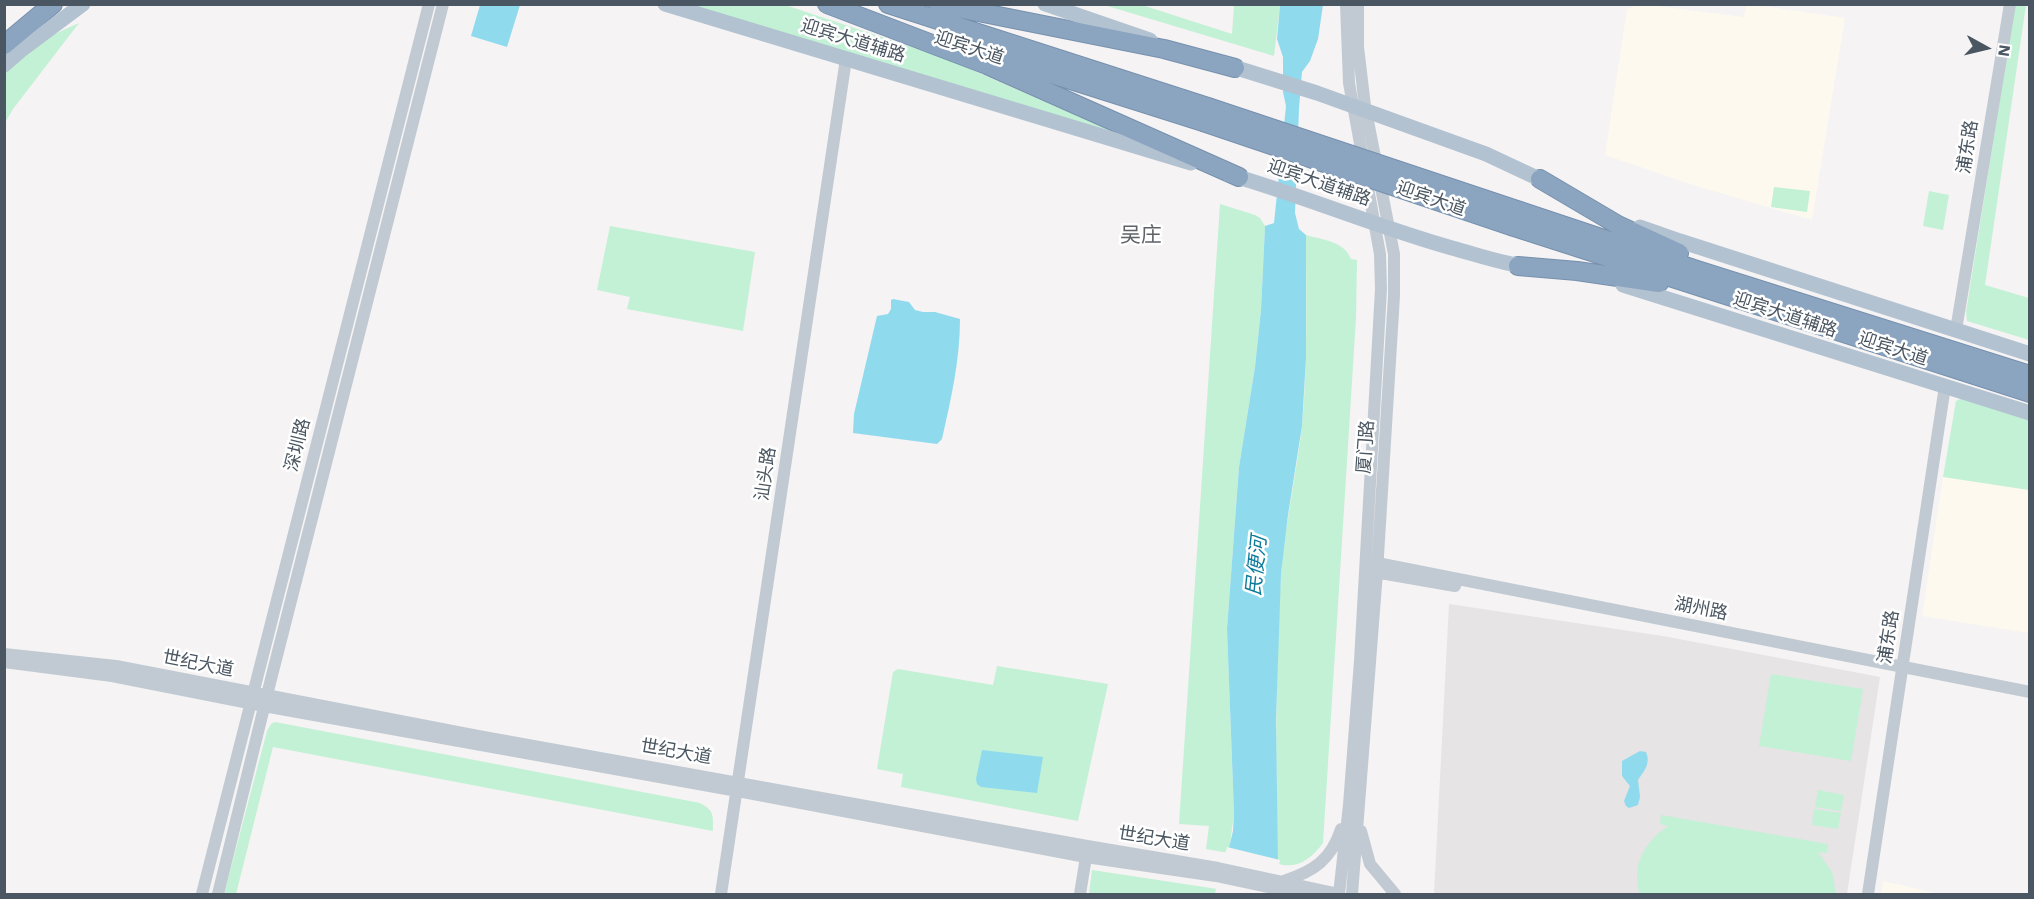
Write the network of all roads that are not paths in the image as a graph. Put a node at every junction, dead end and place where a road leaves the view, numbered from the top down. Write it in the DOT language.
graph roads {
  1 [pos="53,4"];
  2 [pos="83,4"];
  3 [pos="429,4"];
  4 [pos="443,4"];
  5 [pos="665,4"];
  6 [pos="827,4"];
  7 [pos="832,4"];
  8 [pos="888,4"];
  9 [pos="938,4"];
  10 [pos="1045,4"];
  11 [pos="1346,4"];
  12 [pos="1358,4"];
  13 [pos="2010,4"];
  14 [pos="4,45"];
  15 [pos="850,61"];
  16 [pos="4,65"];
  17 [pos="1234,68"];
  18 [pos="1359,108"];
  19 [pos="1206,114"];
  20 [pos="1239,177"];
  21 [pos="1540,178"];
  22 [pos="1517,219"];
  23 [pos="1382,226"];
  24 [pos="1518,266"];
  25 [pos="1730,296"];
  26 [pos="1857,321"];
  27 [pos="1956,330"];
  28 [pos="2030,354"];
  29 [pos="2030,375"];
  30 [pos="1945,386"];
  31 [pos="2030,393"];
  32 [pos="2030,413"];
  33 [pos="1371,566"];
  34 [pos="4,654"];
  35 [pos="4,662"];
  36 [pos="1902,671"];
  37 [pos="2030,692"];
  38 [pos="252,698"];
  39 [pos="265,701"];
  40 [pos="741,787"];
  41 [pos="1349,805"];
  42 [pos="1358,816"];
  43 [pos="1086,857"];
  44 [pos="1217,872"];
  45 [pos="1279,887"];
  46 [pos="202,894"];
  47 [pos="218,894"];
  48 [pos="721,894"];
  49 [pos="727,894"];
  50 [pos="1080,894"];
  51 [pos="1302,894"];
  52 [pos="1339,894"];
  53 [pos="1352,894"];
  54 [pos="1395,894"];
  55 [pos="1868,894"];
  1 -- 14 [label="highway"];
  2 -- 16 [label="main road"];
  3 -- 38 [label="street, 深圳路"];
  4 -- 39 [label="street, 深圳路"];
  5 -- 15 [label="main road, 迎宾大道辅路"];
  6 -- 20 [label="highway"];
  7 -- 19 [label="highway, 迎宾大道"];
  8 -- 19 [label="highway, 迎宾大道"];
  9 -- 17 [label="highway"];
  10 -- 17 [label="main road, 迎宾大道辅路"];
  11 -- 18 [label="street, 厦门路"];
  12 -- 18 [label="street, 厦门路"];
  13 -- 27 [label="street, 浦东路"];
  15 -- 20 [label="main road, 迎宾大道辅路"];
  15 -- 40 [label="street, 汕头路"];
  17 -- 18 [label="main road, 迎宾大道辅路"];
  18 -- 21 [label="main road, 迎宾大道辅路"];
  18 -- 23 [label="street, 厦门路"];
  19 -- 22 [label="highway, 迎宾大道, bridge"];
  20 -- 23 [label="main road, 迎宾大道辅路"];
  21 -- 26 [label="highway"];
  21 -- 27 [label="main road, 迎宾大道辅路"];
  22 -- 25 [label="highway, 迎宾大道"];
  22 -- 26 [label="highway, 迎宾大道"];
  23 -- 24 [label="main road, 迎宾大道辅路"];
  23 -- 33 [label="street, 厦门路"];
  24 -- 25 [label="highway"];
  24 -- 30 [label="main road, 迎宾大道辅路"];
  25 -- 31 [label="highway, 迎宾大道"];
  26 -- 29 [label="highway, 迎宾大道"];
  27 -- 28 [label="main road, 迎宾大道辅路"];
  30 -- 32 [label="main road, 迎宾大道辅路"];
  30 -- 36 [label="street, 浦东路"];
  33 -- 36 [label="street, 湖州路"];
  33 -- 41 [label="street, 厦门路"];
  33 -- 42 [label="street, 厦门路"];
  34 -- 38 [label="street, 世纪大道"];
  35 -- 38 [label="street, 世纪大道"];
  36 -- 37 [label="street, 湖州路"];
  36 -- 55 [label="street, 浦东路"];
  38 -- 39 [label="street, 世纪大道"];
  38 -- 46 [label="street, 深圳路"];
  39 -- 40 [label="street, 世纪大道"];
  39 -- 47 [label="street, 深圳路"];
  40 -- 43 [label="street, 世纪大道"];
  40 -- 44 [label="street, 世纪大道"];
  40 -- 48 [label="street, 汕头路"];
  40 -- 49 [label="street, 汕头路"];
  41 -- 45 [label="street"];
  41 -- 52 [label="street, 厦门路"];
  42 -- 53 [label="street, 厦门路"];
  42 -- 54 [label="street"];
  43 -- 44 [label="street, 世纪大道"];
  43 -- 50 [label="street"];
  44 -- 45 [label="street, 世纪大道"];
  45 -- 51 [label="street, 世纪大道"];
  45 -- 52 [label="street, 世纪大道"];
}
